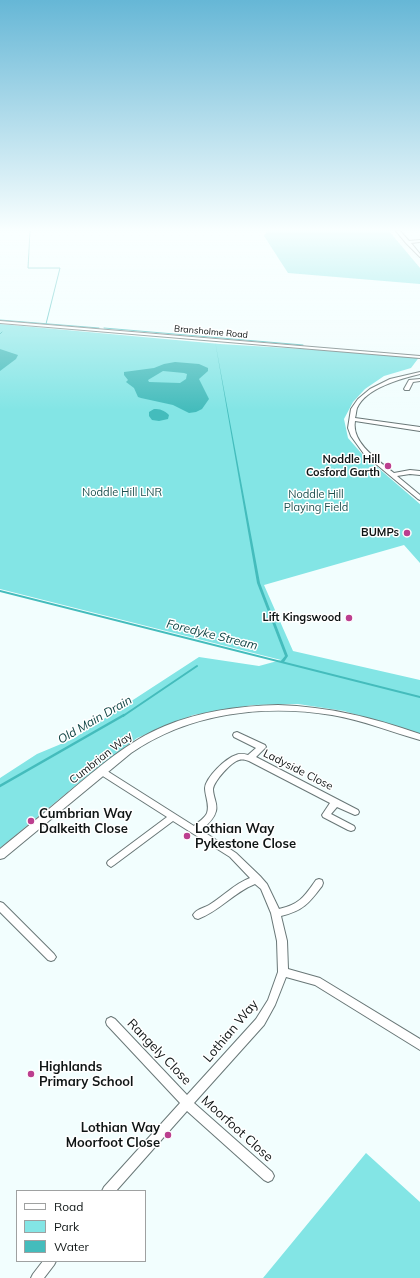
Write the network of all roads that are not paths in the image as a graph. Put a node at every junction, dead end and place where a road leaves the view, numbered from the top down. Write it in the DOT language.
graph roads {
  1 [pos="0,322"];
  2 [pos="420,357"];
  3 [pos="420,373"];
  4 [pos="420,380"];
  5 [pos="407,388"];
  6 [pos="352,419"];
  7 [pos="420,429"];
  8 [pos="420,473"];
  9 [pos="393,475"];
  10 [pos="420,498"];
  11 [pos="237,735"];
  12 [pos="420,738"];
  13 [pos="250,758"];
  14 [pos="101,771"];
  15 [pos="336,802"];
  16 [pos="356,812"];
  17 [pos="173,817"];
  18 [pos="351,828"];
  19 [pos="194,830"];
  20 [pos="0,855"];
  21 [pos="111,863"];
  22 [pos="257,879"];
  23 [pos="319,883"];
  24 [pos="0,906"];
  25 [pos="276,913"];
  26 [pos="198,915"];
  27 [pos="51,958"];
  28 [pos="283,972"];
  29 [pos="111,1022"];
  30 [pos="420,1045"];
  31 [pos="187,1102"];
  32 [pos="268,1176"];
  33 [pos="109,1190"];
  34 [pos="49,1262"];
  35 [pos="37,1278"];
  1 -- 2 [label="street, Bransholme Road"];
  3 -- 6 [label="street"];
  4 -- 5 [label="street"];
  6 -- 7 [label="street"];
  6 -- 9 [label="street"];
  8 -- 9 [label="street"];
  9 -- 10 [label="street"];
  11 -- 13 [label="street, Ladyside Close"];
  12 -- 14 [label="street, Cumbrian Way"];
  13 -- 15 [label="street, Ladyside Close"];
  13 -- 19 [label="street, Ladyside Close"];
  14 -- 17 [label="street, Lothian Way"];
  14 -- 20 [label="street, Cumbrian Way"];
  15 -- 16 [label="street, Ladyside Close"];
  15 -- 18 [label="street, Ladyside Close"];
  17 -- 19 [label="street, Lothian Way"];
  17 -- 21 [label="street"];
  19 -- 22 [label="street, Lothian Way"];
  22 -- 25 [label="street, Lothian Way"];
  22 -- 26 [label="street"];
  23 -- 25 [label="street"];
  24 -- 27 [label="street"];
  25 -- 28 [label="street, Lothian Way"];
  28 -- 30 [label="street"];
  28 -- 31 [label="street, Lothian Way"];
  29 -- 31 [label="street, Rangely Close"];
  31 -- 32 [label="street, Moorfoot Close"];
  31 -- 33 [label="street, Lothian Way"];
  34 -- 35 [label="street"];
}
